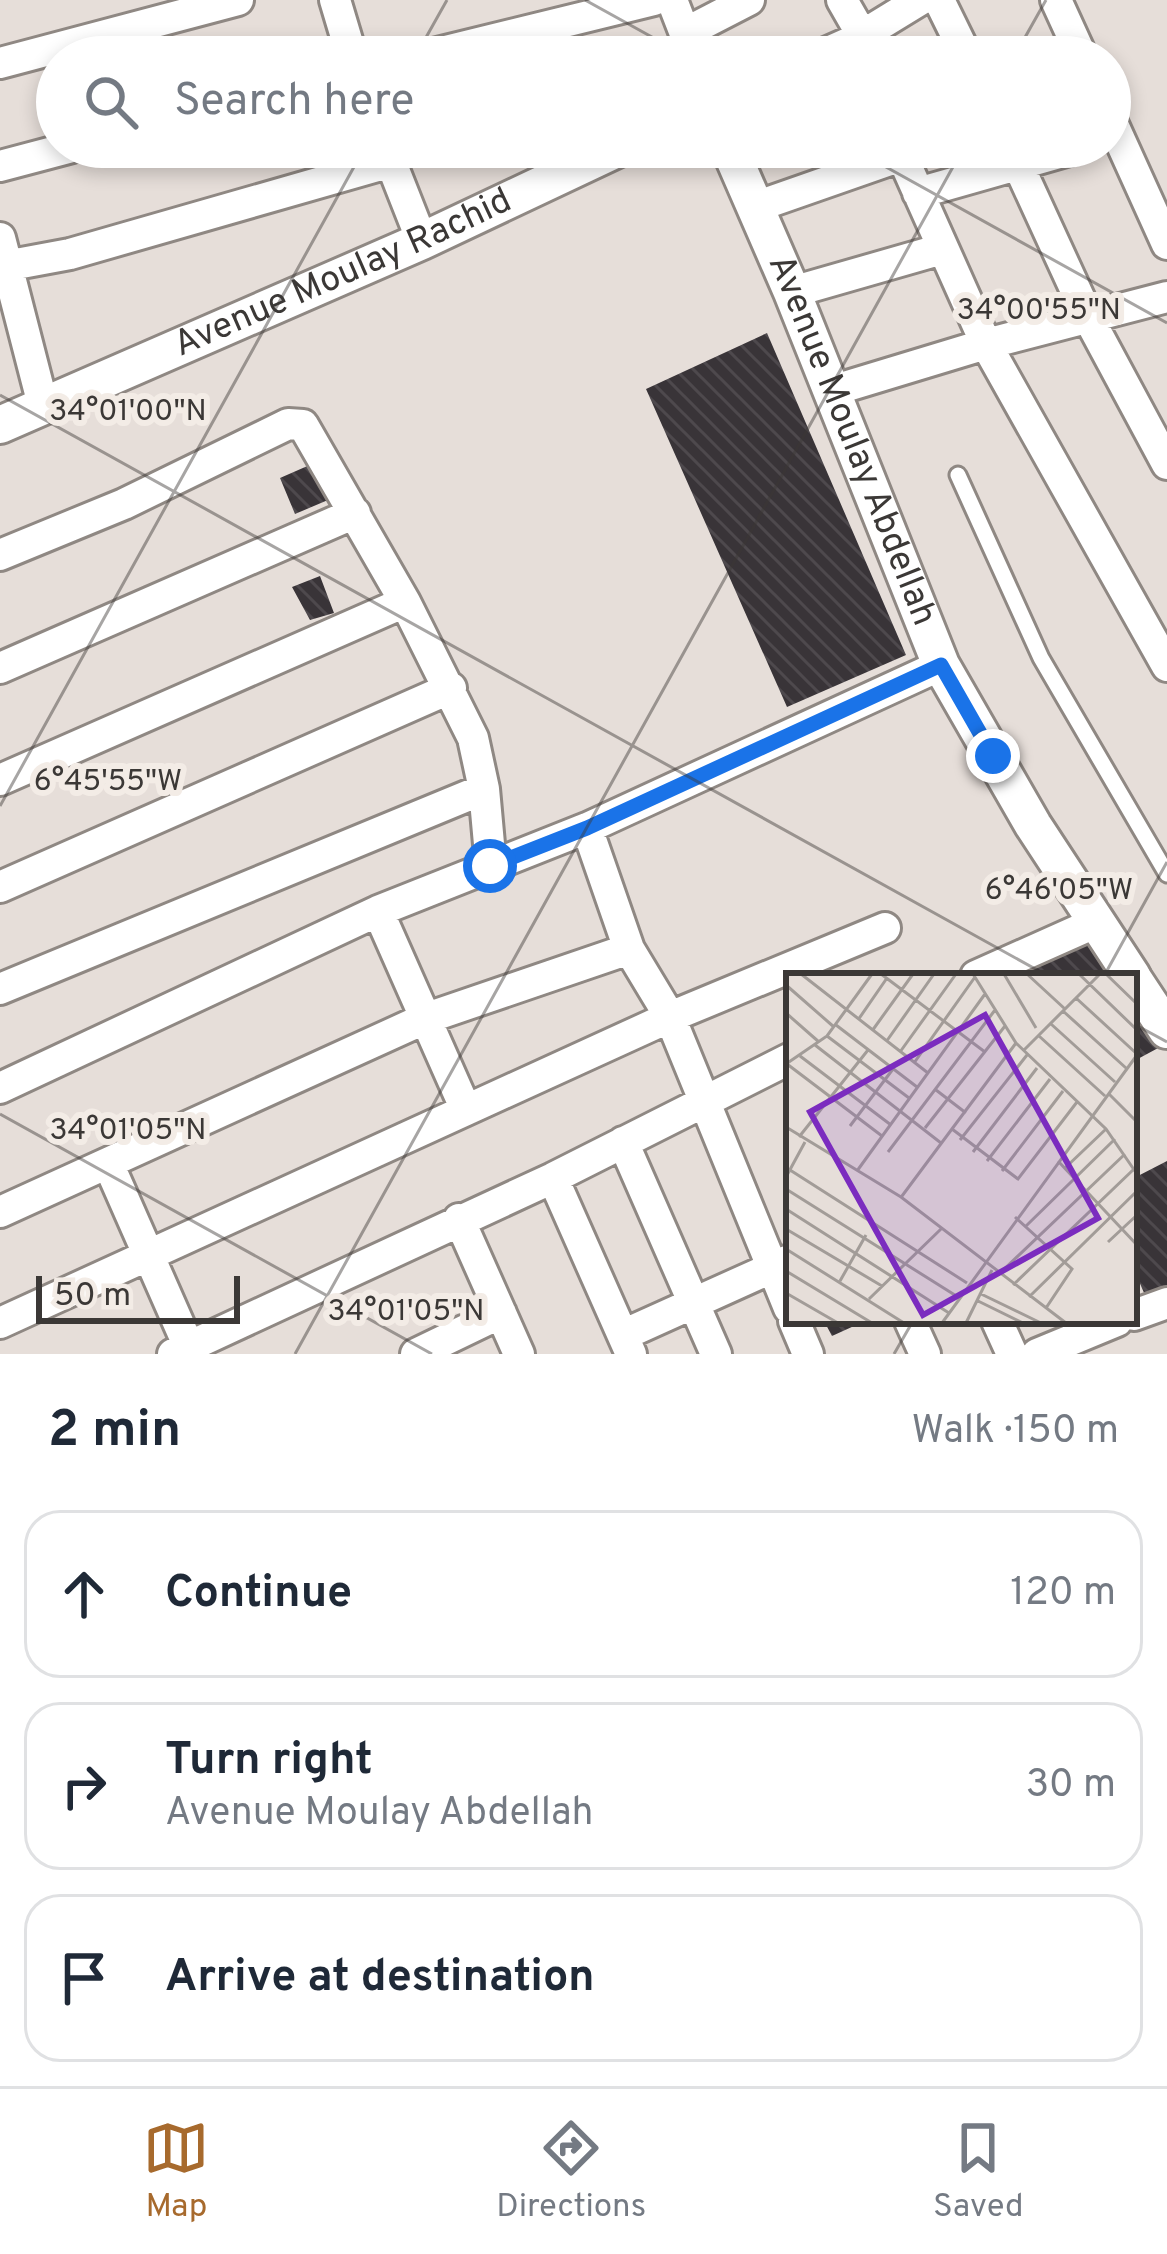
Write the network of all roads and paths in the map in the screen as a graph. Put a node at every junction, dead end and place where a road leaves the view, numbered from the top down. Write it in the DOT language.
graph roads {
  1 [pos="238,0"];
  2 [pos="335,0"];
  3 [pos="654,0"];
  4 [pos="672,0"];
  5 [pos="749,0"];
  6 [pos="842,0"];
  7 [pos="920,0"];
  8 [pos="939,0"];
  9 [pos="1057,0"];
  10 [pos="102,36"];
  11 [pos="346,36"];
  12 [pos="507,36"];
  13 [pos="686,36"];
  14 [pos="701,36"];
  15 [pos="855,36"];
  16 [pos="869,36"];
  17 [pos="957,36"];
  18 [pos="1073,36"];
  19 [pos="36,53"];
  20 [pos="0,63"];
  21 [pos="1131,152"];
  22 [pos="36,156"];
  23 [pos="0,166"];
  24 [pos="346,168"];
  25 [pos="393,168"];
  26 [pos="577,168"];
  27 [pos="738,168"];
  28 [pos="858,168"];
  29 [pos="907,168"];
  30 [pos="982,168"];
  31 [pos="1020,168"];
  32 [pos="1153,178"];
  33 [pos="918,194"];
  34 [pos="755,207"];
  35 [pos="422,241"];
  36 [pos="1167,244"];
  37 [pos="942,249"];
  38 [pos="2,257"];
  39 [pos="792,292"];
  40 [pos="1167,297"];
  41 [pos="1088,317"];
  42 [pos="986,344"];
  43 [pos="14,352"];
  44 [pos="831,391"];
  45 [pos="43,405"];
  46 [pos="0,425"];
  47 [pos="1167,464"];
  48 [pos="958,475"];
  49 [pos="355,513"];
  50 [pos="0,555"];
  51 [pos="405,602"];
  52 [pos="1163,651"];
  53 [pos="941,665"];
  54 [pos="0,668"];
  55 [pos="451,688"];
  56 [pos="0,780"];
  57 [pos="484,789"];
  58 [pos="587,828"];
  59 [pos="490,866"];
  60 [pos="1167,874"];
  61 [pos="0,887"];
  62 [pos="378,911"];
  63 [pos="1096,922"];
  64 [pos="885,928"];
  65 [pos="629,949"];
  66 [pos="983,973"];
  67 [pos="1130,973"];
  68 [pos="1137,984"];
  69 [pos="0,989"];
  70 [pos="670,1017"];
  71 [pos="424,1018"];
  72 [pos="1167,1030"];
  73 [pos="786,1060"];
  74 [pos="0,1088"];
  75 [pos="704,1101"];
  76 [pos="466,1110"];
  77 [pos="623,1142"];
  78 [pos="108,1163"];
  79 [pos="553,1178"];
  80 [pos="0,1212"];
  81 [pos="459,1219"];
  82 [pos="148,1256"];
  83 [pos="781,1264"];
  84 [pos="693,1303"];
  85 [pos="1167,1303"];
  86 [pos="501,1312"];
  87 [pos="1137,1314"];
  88 [pos="0,1323"];
  89 [pos="795,1324"];
  90 [pos="911,1324"];
  91 [pos="998,1324"];
  92 [pos="1110,1324"];
  93 [pos="627,1344"];
  94 [pos="185,1352"];
  95 [pos="416,1354"];
  96 [pos="519,1354"];
  97 [pos="716,1354"];
  98 [pos="808,1354"];
  99 [pos="925,1354"];
  100 [pos="1012,1354"];
  101 [pos="1037,1354"];
  1 -- 10 [label="street"];
  2 -- 11 [label="street"];
  3 -- 12 [label="street"];
  4 -- 13 [label="street"];
  5 -- 14 [label="street"];
  6 -- 15 [label="street"];
  7 -- 16 [label="street"];
  8 -- 17 [label="street"];
  9 -- 18 [label="street"];
  19 -- 20 [label="street"];
  21 -- 32 [label="street"];
  22 -- 23 [label="street"];
  24 -- 38 [label="street"];
  25 -- 35 [label="street"];
  26 -- 35 [label="street, Avenue Moulay Rachid"];
  27 -- 34 [label="street, Avenue Moulay Abdellah"];
  28 -- 34 [label="street"];
  29 -- 33 [label="street"];
  30 -- 33 [label="street"];
  31 -- 41 [label="street"];
  32 -- 36 [label="street"];
  33 -- 37 [label="street"];
  34 -- 39 [label="street, Avenue Moulay Abdellah"];
  35 -- 45 [label="street, Avenue Moulay Rachid"];
  37 -- 39 [label="street"];
  37 -- 42 [label="street"];
  38 -- 43 [label="street"];
  39 -- 44 [label="street, Avenue Moulay Abdellah"];
  40 -- 41 [label="street"];
  41 -- 42 [label="street"];
  41 -- 47 [label="street"];
  42 -- 44 [label="street"];
  42 -- 52 [label="street"];
  43 -- 45 [label="street"];
  44 -- 53 [label="street, Avenue Moulay Abdellah"];
  45 -- 46 [label="street, Avenue Moulay Rachid"];
  48 -- 60 [label="lane"];
  49 -- 50 [label="street"];
  49 -- 51 [label="street"];
  49 -- 54 [label="street"];
  51 -- 55 [label="street"];
  51 -- 56 [label="street"];
  53 -- 58 [label="street"];
  53 -- 63 [label="street, Avenue Moulay Abdellah"];
  55 -- 57 [label="street"];
  55 -- 61 [label="street"];
  57 -- 59 [label="street"];
  57 -- 69 [label="street"];
  58 -- 59 [label="street"];
  58 -- 65 [label="street"];
  59 -- 62 [label="street"];
  62 -- 71 [label="street"];
  62 -- 74 [label="street"];
  63 -- 66 [label="street"];
  63 -- 67 [label="street, Avenue Moulay Abdellah"];
  64 -- 70 [label="street"];
  65 -- 70 [label="street"];
  65 -- 71 [label="street"];
  68 -- 72 [label="street, Avenue Moulay Abdellah"];
  70 -- 75 [label="street"];
  70 -- 76 [label="street"];
  71 -- 76 [label="street"];
  71 -- 78 [label="street"];
  73 -- 75 [label="street"];
  75 -- 77 [label="street"];
  75 -- 83 [label="street"];
  76 -- 82 [label="street"];
  77 -- 79 [label="street"];
  77 -- 84 [label="street"];
  78 -- 80 [label="street"];
  78 -- 82 [label="street"];
  79 -- 81 [label="street"];
  79 -- 93 [label="street"];
  81 -- 86 [label="street"];
  81 -- 94 [label="street"];
  82 -- 88 [label="street"];
  82 -- 94 [label="street"];
  83 -- 84 [label="street"];
  84 -- 93 [label="street"];
  84 -- 97 [label="street"];
  85 -- 87 [label="street"];
  86 -- 95 [label="street"];
  86 -- 96 [label="street"];
  89 -- 98 [label="street"];
  90 -- 99 [label="street"];
  91 -- 100 [label="street"];
  92 -- 101 [label="street"];
}
